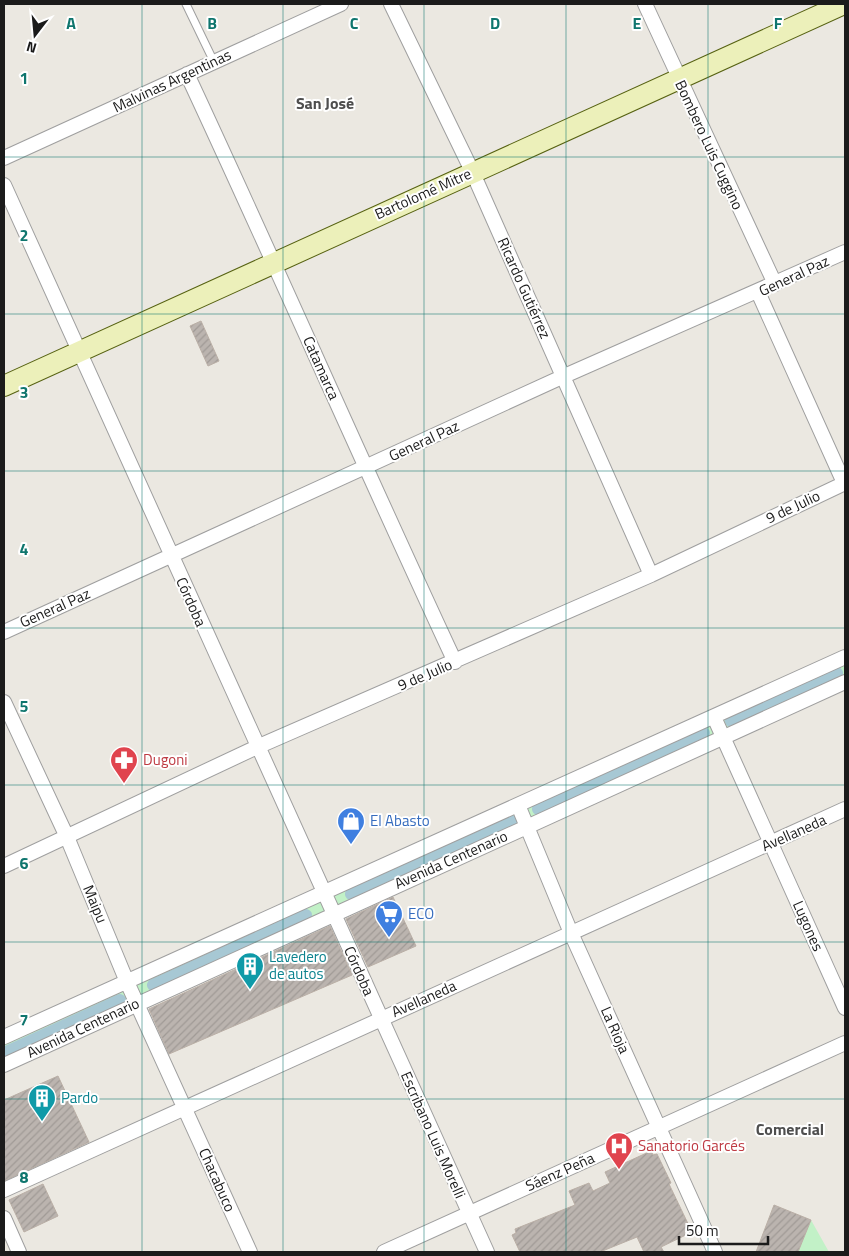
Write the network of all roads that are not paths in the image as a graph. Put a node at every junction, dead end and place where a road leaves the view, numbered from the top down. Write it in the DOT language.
graph roads {
  1 [pos="186,4"];
  2 [pos="341,4"];
  3 [pos="391,4"];
  4 [pos="645,4"];
  5 [pos="844,4"];
  6 [pos="214,62"];
  7 [pos="187,74"];
  8 [pos="678,79"];
  9 [pos="4,158"];
  10 [pos="472,172"];
  11 [pos="4,185"];
  12 [pos="845,252"];
  13 [pos="274,262"];
  14 [pos="775,284"];
  15 [pos="758,292"];
  16 [pos="81,352"];
  17 [pos="562,376"];
  18 [pos="4,386"];
  19 [pos="365,468"];
  20 [pos="845,483"];
  21 [pos="170,556"];
  22 [pos="651,575"];
  23 [pos="4,632"];
  24 [pos="844,660"];
  25 [pos="455,662"];
  26 [pos="845,682"];
  27 [pos="4,702"];
  28 [pos="714,717"];
  29 [pos="723,737"];
  30 [pos="257,747"];
  31 [pos="518,806"];
  32 [pos="845,809"];
  33 [pos="526,826"];
  34 [pos="66,837"];
  35 [pos="770,844"];
  36 [pos="4,866"];
  37 [pos="323,893"];
  38 [pos="333,914"];
  39 [pos="571,933"];
  40 [pos="127,982"];
  41 [pos="137,1003"];
  42 [pos="845,1008"];
  43 [pos="380,1018"];
  44 [pos="4,1037"];
  45 [pos="845,1043"];
  46 [pos="4,1065"];
  47 [pos="184,1107"];
  48 [pos="659,1127"];
  49 [pos="4,1190"];
  50 [pos="469,1214"];
  51 [pos="4,1218"];
  52 [pos="19,1252"];
  53 [pos="250,1252"];
  54 [pos="384,1252"];
  55 [pos="486,1252"];
  56 [pos="715,1252"];
  1 -- 6 [label="lane"];
  2 -- 6 [label="street, Malvinas Argentinas"];
  3 -- 10 [label="street, Ricardo Gutiérrez"];
  4 -- 8 [label="street, Bombero Luis Cuggino"];
  5 -- 8 [label="main road, Bartolomé Mitre"];
  6 -- 7 [label="street, Malvinas Argentinas"];
  7 -- 9 [label="street, Malvinas Argentinas"];
  7 -- 13 [label="street, Catamarca"];
  8 -- 10 [label="main road, Bartolomé Mitre"];
  8 -- 14 [label="street, Bombero Luis Cuggino"];
  10 -- 13 [label="main road, Bartolomé Mitre"];
  10 -- 17 [label="street, Ricardo Gutiérrez"];
  11 -- 16 [label="street, Córdoba"];
  12 -- 14 [label="street, General Paz"];
  13 -- 16 [label="main road, Bartolomé Mitre"];
  13 -- 19 [label="street, Catamarca"];
  14 -- 15 [label="street, General Paz"];
  15 -- 17 [label="street, General Paz"];
  15 -- 20 [label="street"];
  16 -- 18 [label="main road, Bartolomé Mitre"];
  16 -- 21 [label="street, Córdoba"];
  17 -- 19 [label="street, General Paz"];
  17 -- 22 [label="street, Ricardo Gutiérrez"];
  19 -- 21 [label="street, General Paz"];
  19 -- 25 [label="street, Catamarca"];
  20 -- 22 [label="street, 9 de Julio"];
  21 -- 23 [label="street, General Paz"];
  21 -- 30 [label="street, Córdoba"];
  22 -- 25 [label="street, 9 de Julio"];
  24 -- 28 [label="street, Avenida Centenario"];
  25 -- 30 [label="street, 9 de Julio"];
  26 -- 29 [label="street, Avenida Centenario"];
  27 -- 34 [label="street, Maipu"];
  28 -- 29 [label="street"];
  28 -- 31 [label="street, Avenida Centenario"];
  29 -- 33 [label="street, Avenida Centenario"];
  29 -- 35 [label="street"];
  30 -- 34 [label="street, 9 de Julio"];
  30 -- 37 [label="street, Córdoba"];
  31 -- 33 [label="street, La Rioja"];
  31 -- 37 [label="street, Avenida Centenario"];
  32 -- 35 [label="street, Avellaneda"];
  33 -- 38 [label="street, Avenida Centenario"];
  33 -- 39 [label="street, La Rioja"];
  34 -- 36 [label="street, 9 de Julio"];
  34 -- 40 [label="street, Maipu"];
  35 -- 39 [label="street, Avellaneda"];
  35 -- 42 [label="street, Lugones"];
  37 -- 38 [label="street, Córdoba"];
  37 -- 40 [label="street, Avenida Centenario"];
  38 -- 41 [label="street, Avenida Centenario"];
  38 -- 43 [label="street, Córdoba"];
  39 -- 43 [label="street, Avellaneda"];
  39 -- 48 [label="street, La Rioja"];
  40 -- 41 [label="street, Maipu"];
  40 -- 44 [label="street, Avenida Centenario"];
  41 -- 46 [label="street, Avenida Centenario"];
  41 -- 47 [label="street, Maipu"];
  43 -- 47 [label="street, Avellaneda"];
  43 -- 50 [label="street, Escribano Luis Morelli"];
  45 -- 48 [label="street, Sáenz Peña"];
  47 -- 49 [label="street, Avellaneda"];
  47 -- 53 [label="street, Chacabuco"];
  48 -- 50 [label="street, Sáenz Peña"];
  48 -- 56 [label="street, La Rioja"];
  50 -- 54 [label="street, Sáenz Peña"];
  50 -- 55 [label="street, Escribano Luis Morelli"];
  51 -- 52 [label="street"];
}
